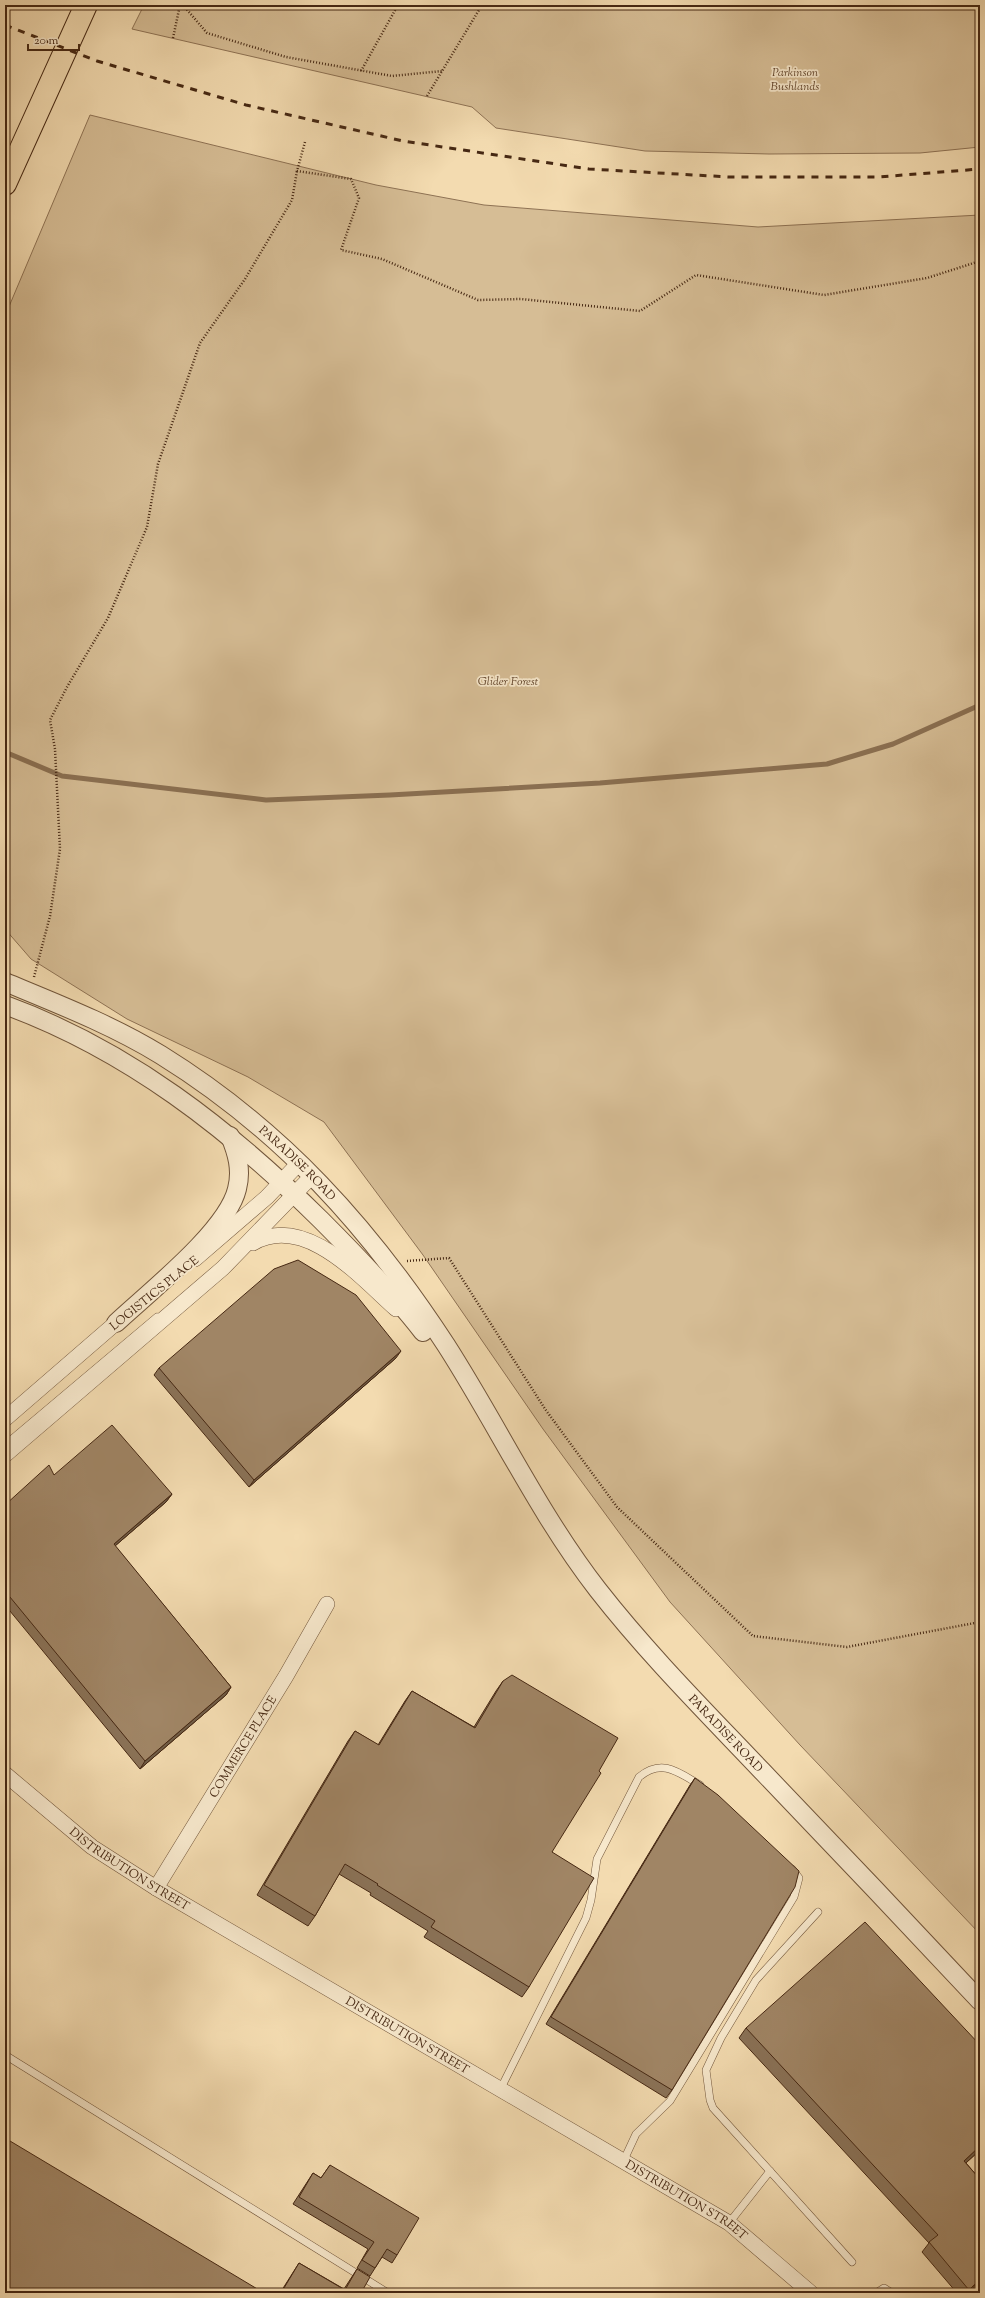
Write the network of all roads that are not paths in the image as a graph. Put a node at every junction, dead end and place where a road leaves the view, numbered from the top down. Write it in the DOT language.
graph roads {
  1 [pos="86,5"];
  2 [pos="5,184"];
  3 [pos="5,982"];
  4 [pos="5,1004"];
  5 [pos="229,1135"];
  6 [pos="299,1163"];
  7 [pos="312,1176"];
  8 [pos="288,1188"];
  9 [pos="245,1247"];
  10 [pos="197,1290"];
  11 [pos="116,1323"];
  12 [pos="425,1335"];
  13 [pos="5,1419"];
  14 [pos="502,1441"];
  15 [pos="5,1445"];
  16 [pos="5,1455"];
  17 [pos="327,1604"];
  18 [pos="5,1774"];
  19 [pos="708,1792"];
  20 [pos="787,1865"];
  21 [pos="156,1888"];
  22 [pos="818,1912"];
  23 [pos="980,2001"];
  24 [pos="5,2055"];
  25 [pos="500,2090"];
  26 [pos="623,2162"];
  27 [pos="770,2171"];
  28 [pos="729,2223"];
  29 [pos="852,2262"];
  30 [pos="388,2293"];
  31 [pos="811,2293"];
  32 [pos="876,2293"];
  33 [pos="892,2293"];
  1 -- 2 [label="highway"];
  3 -- 6 [label="street, PARADISE ROAD"];
  4 -- 5 [label="street, PARADISE ROAD"];
  5 -- 8 [label="street, PARADISE ROAD"];
  5 -- 11 [label="street"];
  6 -- 7 [label="street, PARADISE ROAD"];
  6 -- 8 [label="street, LOGISTICS PLACE"];
  7 -- 8 [label="street, LOGISTICS PLACE"];
  7 -- 14 [label="street, PARADISE ROAD"];
  8 -- 9 [label="street, LOGISTICS PLACE"];
  8 -- 11 [label="street, LOGISTICS PLACE"];
  8 -- 12 [label="street, PARADISE ROAD"];
  9 -- 10 [label="street, LOGISTICS PLACE"];
  9 -- 12 [label="street"];
  10 -- 15 [label="lane, LOGISTICS PLACE"];
  10 -- 16 [label="street, LOGISTICS PLACE"];
  11 -- 13 [label="street, LOGISTICS PLACE"];
  12 -- 14 [label="street, PARADISE ROAD"];
  14 -- 23 [label="street, PARADISE ROAD"];
  17 -- 21 [label="street, COMMERCE PLACE"];
  18 -- 21 [label="street, DISTRIBUTION STREET"];
  19 -- 25 [label="lane"];
  20 -- 26 [label="lane"];
  21 -- 25 [label="street, DISTRIBUTION STREET"];
  22 -- 27 [label="lane"];
  24 -- 30 [label="lane"];
  25 -- 26 [label="street, DISTRIBUTION STREET"];
  26 -- 28 [label="street, DISTRIBUTION STREET"];
  27 -- 28 [label="lane"];
  27 -- 29 [label="lane"];
  28 -- 31 [label="street, DISTRIBUTION STREET"];
  32 -- 33 [label="lane"];
}
